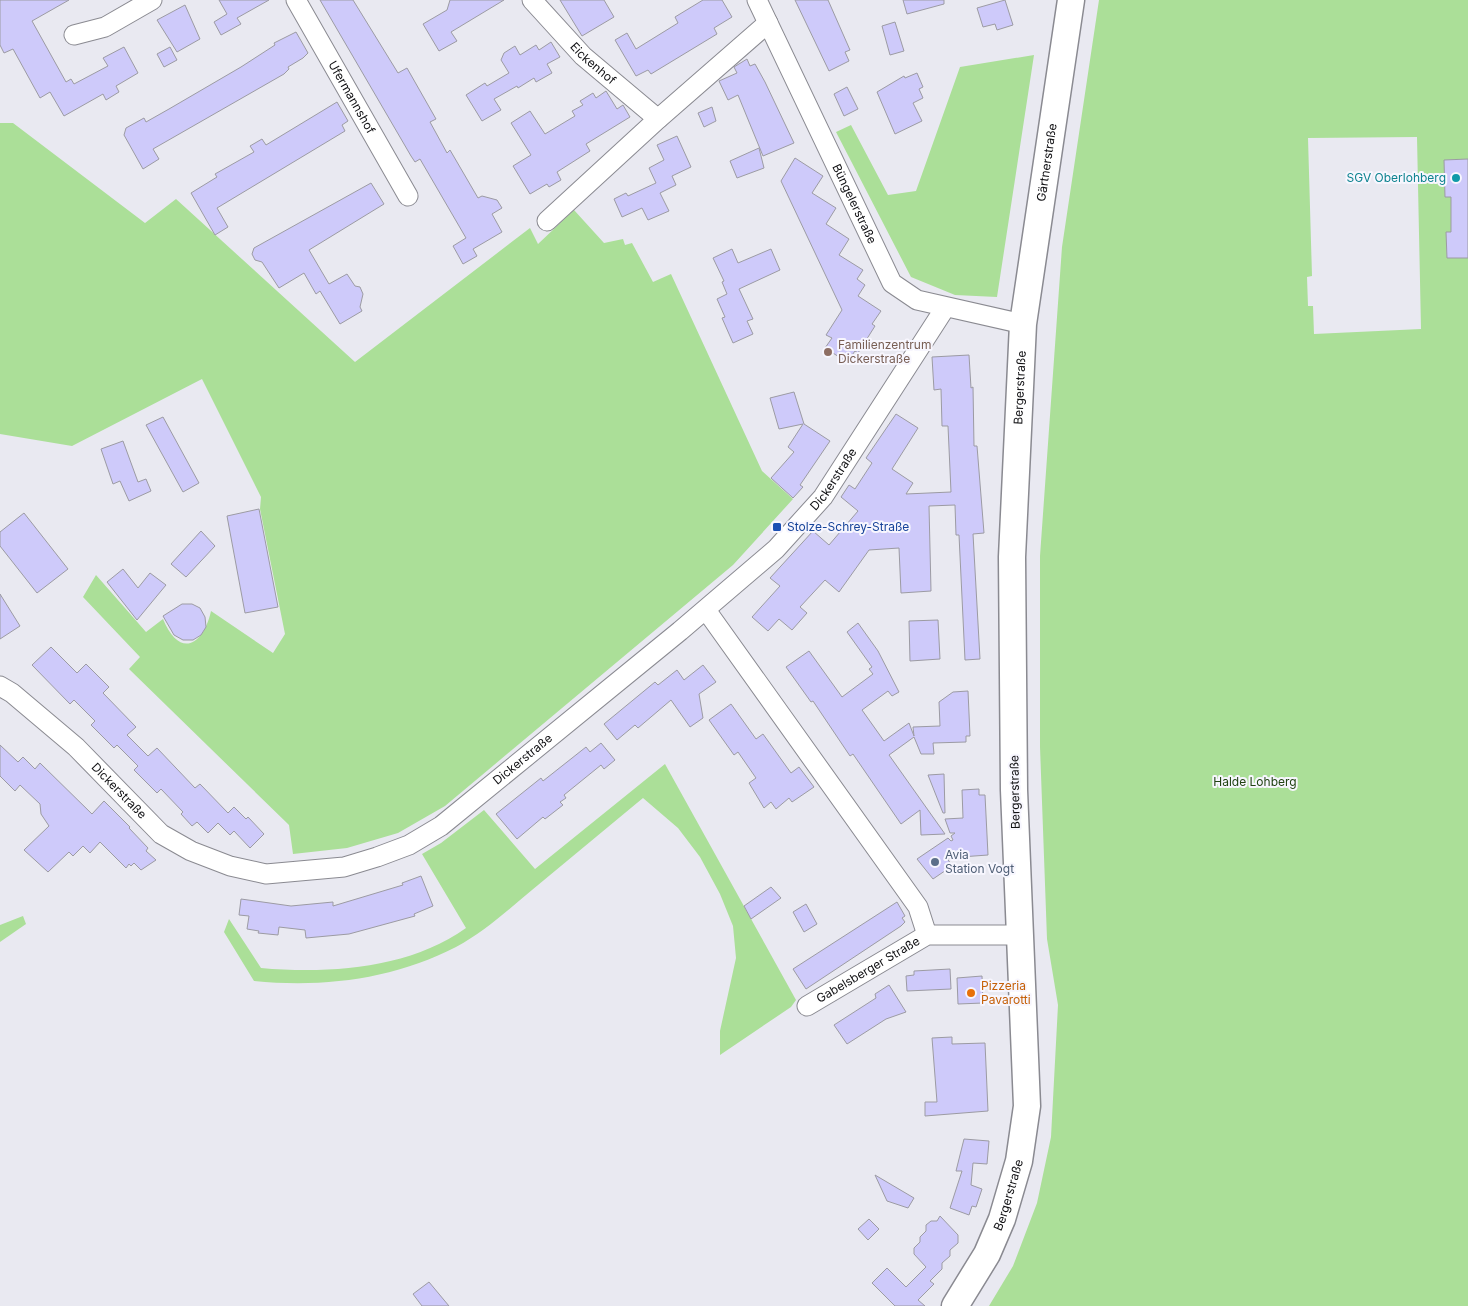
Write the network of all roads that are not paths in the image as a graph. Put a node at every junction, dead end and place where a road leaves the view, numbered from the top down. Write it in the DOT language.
graph roads {
  1 [pos="152,0"];
  2 [pos="296,0"];
  3 [pos="532,0"];
  4 [pos="757,0"];
  5 [pos="1071,0"];
  6 [pos="768,22"];
  7 [pos="74,35"];
  8 [pos="658,119"];
  9 [pos="408,196"];
  10 [pos="547,221"];
  11 [pos="945,308"];
  12 [pos="1024,324"];
  13 [pos="706,610"];
  14 [pos="0,686"];
  15 [pos="927,935"];
  16 [pos="1020,935"];
  17 [pos="807,1006"];
  18 [pos="955,1306"];
  1 -- 7 [label="street"];
  2 -- 9 [label="street, Ufermannshof"];
  3 -- 8 [label="street, Eickenhof"];
  4 -- 6 [label="street, Büngelerstraße"];
  5 -- 12 [label="main road, Gärtnerstraße"];
  6 -- 8 [label="street"];
  6 -- 11 [label="street, Büngelerstraße"];
  8 -- 10 [label="street"];
  11 -- 12 [label="street, Büngelerstraße"];
  11 -- 13 [label="street, Dickerstraße"];
  12 -- 16 [label="main road, Bergerstraße"];
  13 -- 14 [label="street, Dickerstraße"];
  13 -- 15 [label="street"];
  15 -- 16 [label="street, Gabelsberger Straße"];
  15 -- 17 [label="street, Gabelsberger Straße"];
  16 -- 18 [label="main road, Bergerstraße"];
}
